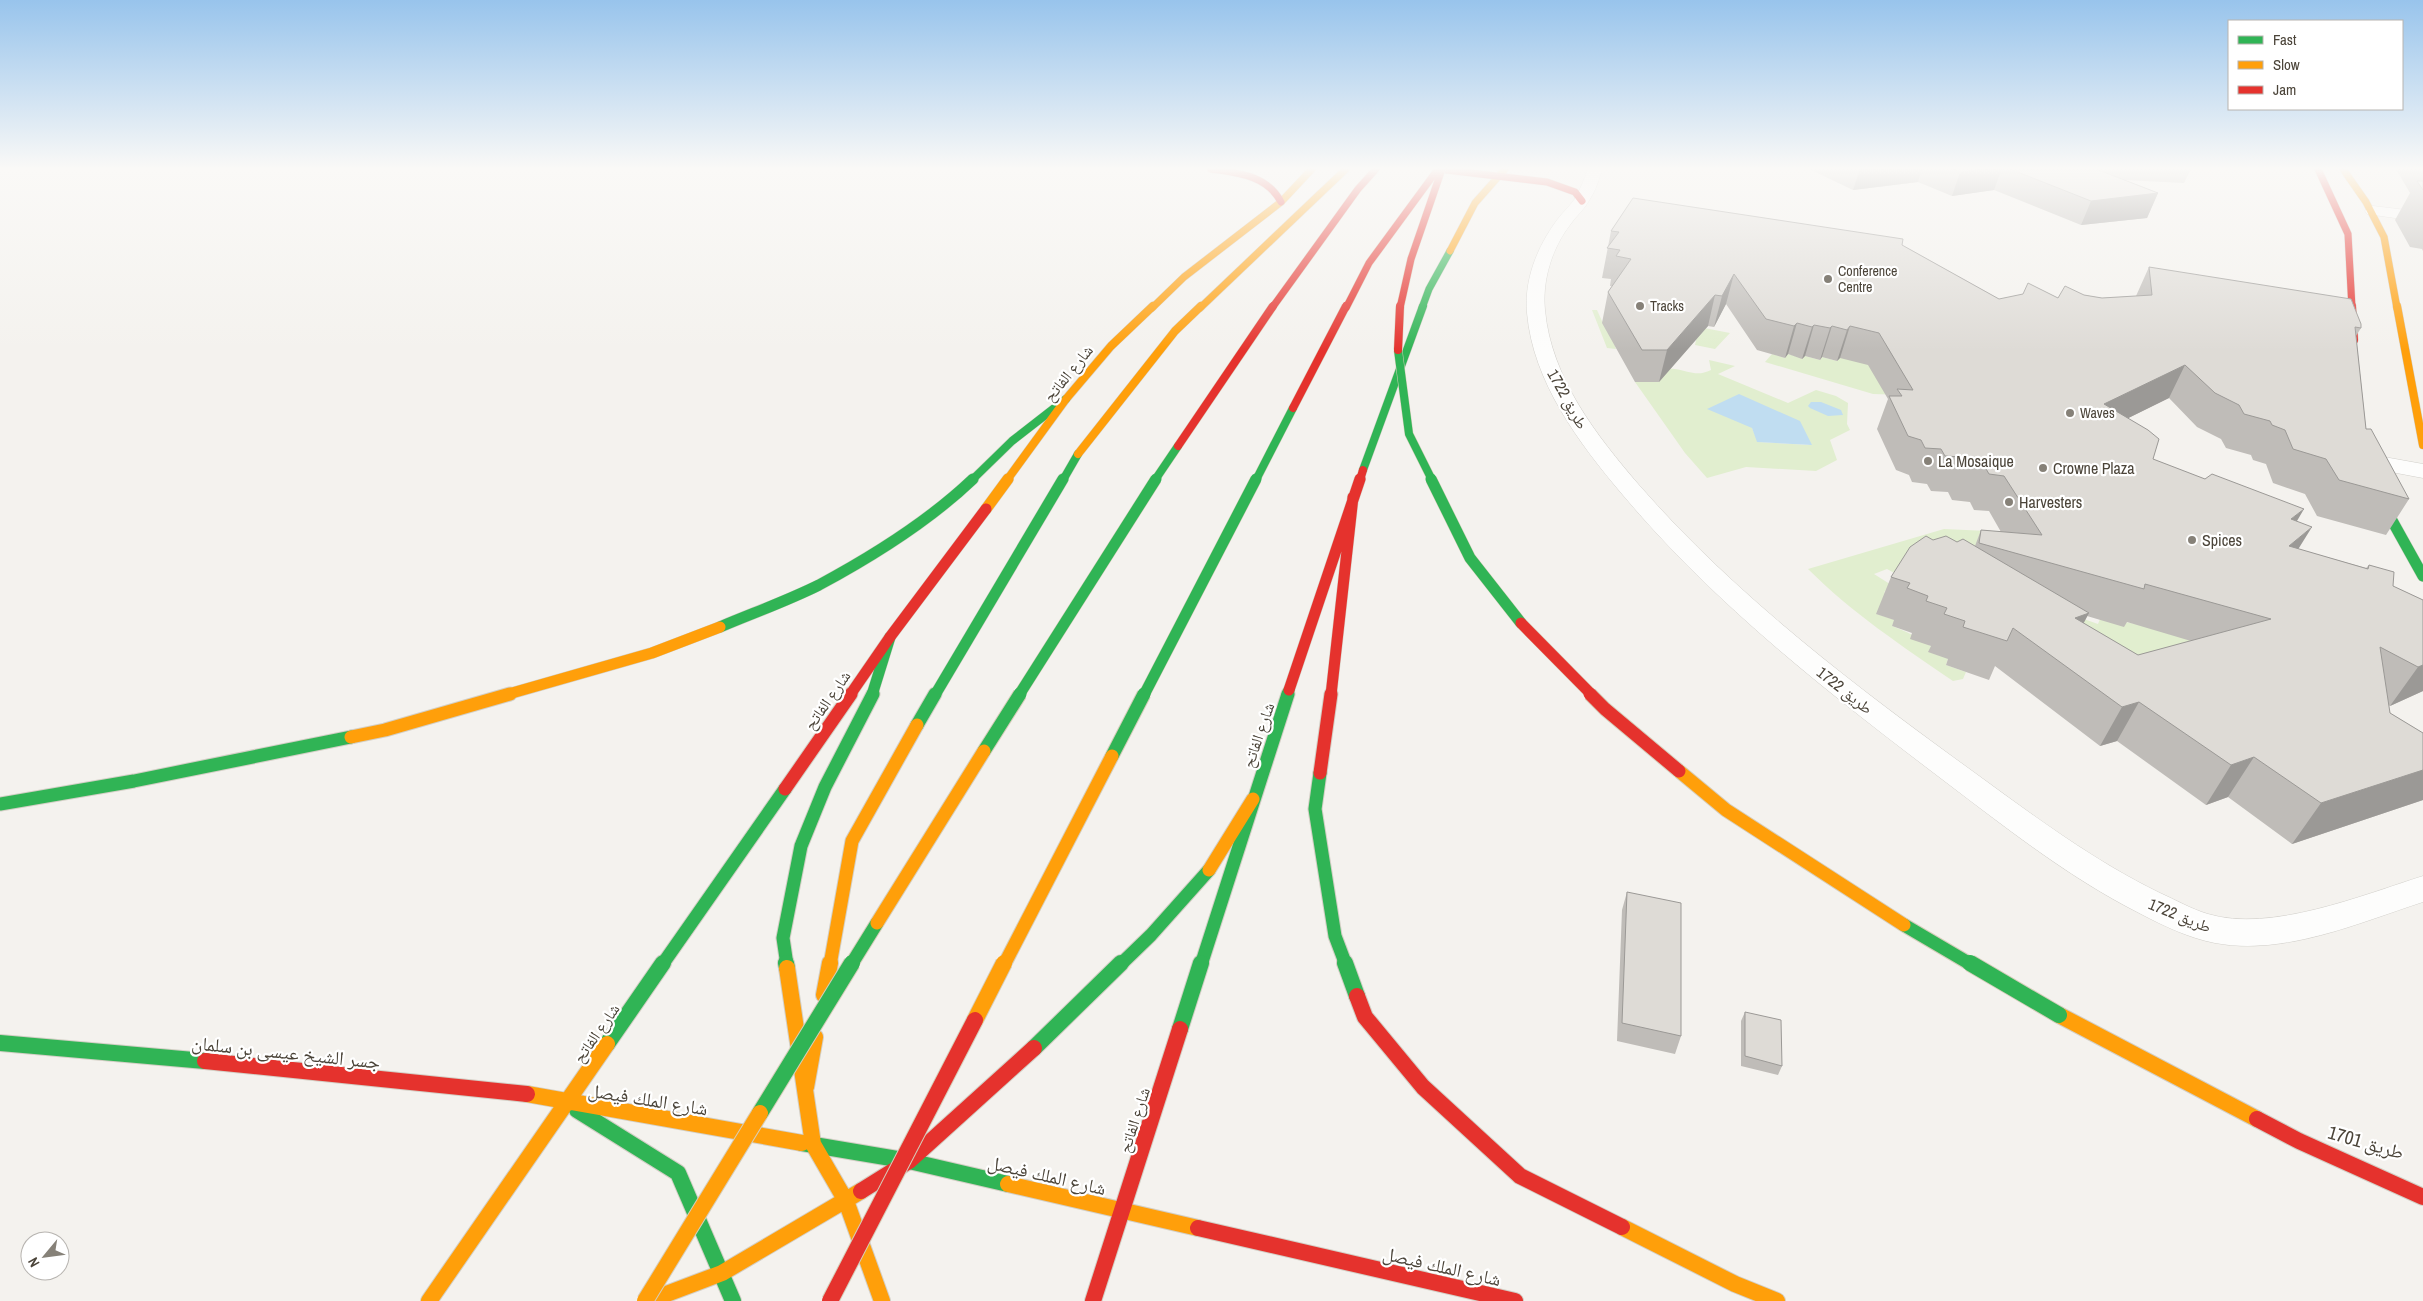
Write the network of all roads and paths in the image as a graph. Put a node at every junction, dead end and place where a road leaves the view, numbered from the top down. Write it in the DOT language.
graph roads {
  1 [pos="1245,230"];
  2 [pos="1282,230"];
  3 [pos="1329,230"];
  4 [pos="1393,230"];
  5 [pos="1422,230"];
  6 [pos="1460,230"];
  7 [pos="1559,230"];
  8 [pos="2346,230"];
  9 [pos="2381,230"];
  10 [pos="2355,350"];
  11 [pos="1066,399"];
  12 [pos="2423,445"];
  13 [pos="2365,466"];
  14 [pos="2423,471"];
  15 [pos="2423,490"];
  16 [pos="1353,497"];
  17 [pos="2423,576"];
  18 [pos="890,637"];
  19 [pos="1253,799"];
  20 [pos="0,804"];
  21 [pos="2423,889"];
  22 [pos="0,1043"];
  23 [pos="806,1087"];
  24 [pos="567,1103"];
  25 [pos="2299,1141"];
  26 [pos="813,1144"];
  27 [pos="909,1162"];
  28 [pos="2385,1166"];
  29 [pos="2423,1197"];
  30 [pos="846,1201"];
  31 [pos="1122,1211"];
  32 [pos="722,1273"];
  33 [pos="429,1301"];
  34 [pos="647,1301"];
  35 [pos="733,1301"];
  36 [pos="830,1301"];
  37 [pos="882,1301"];
  38 [pos="1093,1301"];
  39 [pos="1515,1301"];
  40 [pos="1777,1301"];
  1 -- 11 [label="main road, شارع الفاتح"];
  2 -- 23 [label="main road"];
  3 -- 34 [label="main road, bridge"];
  4 -- 36 [label="main road, bridge"];
  5 -- 25 [label="main road, bridge"];
  6 -- 16 [label="main road, شارع الفاتح"];
  7 -- 21 [label="street, طريق 1722"];
  8 -- 10 [label="main road"];
  9 -- 12 [label="main road"];
  11 -- 18 [label="main road, شارع الفاتح"];
  11 -- 20 [label="main road"];
  13 -- 14 [label="street"];
  13 -- 15 [label="street"];
  13 -- 17 [label="main road"];
  16 -- 19 [label="main road, شارع الفاتح"];
  16 -- 40 [label="main road"];
  18 -- 23 [label="main road"];
  18 -- 24 [label="main road, شارع الفاتح"];
  19 -- 27 [label="main road"];
  19 -- 31 [label="main road, شارع الفاتح"];
  22 -- 24 [label="main road, جسر الشيخ عيسى بن سلمان"];
  23 -- 26 [label="main road"];
  24 -- 26 [label="main road, شارع الملك فيصل"];
  24 -- 32 [label="main road"];
  24 -- 33 [label="main road, شارع الفاتح"];
  25 -- 28 [label="main road, طريق 1701"];
  25 -- 29 [label="main road"];
  26 -- 27 [label="main road, شارع الملك فيصل"];
  26 -- 30 [label="main road"];
  27 -- 30 [label="main road"];
  27 -- 31 [label="main road, شارع الملك فيصل"];
  30 -- 32 [label="main road"];
  30 -- 37 [label="main road"];
  31 -- 38 [label="main road, شارع الفاتح"];
  31 -- 39 [label="main road, شارع الملك فيصل"];
  32 -- 34 [label="main road"];
  32 -- 35 [label="main road"];
}
